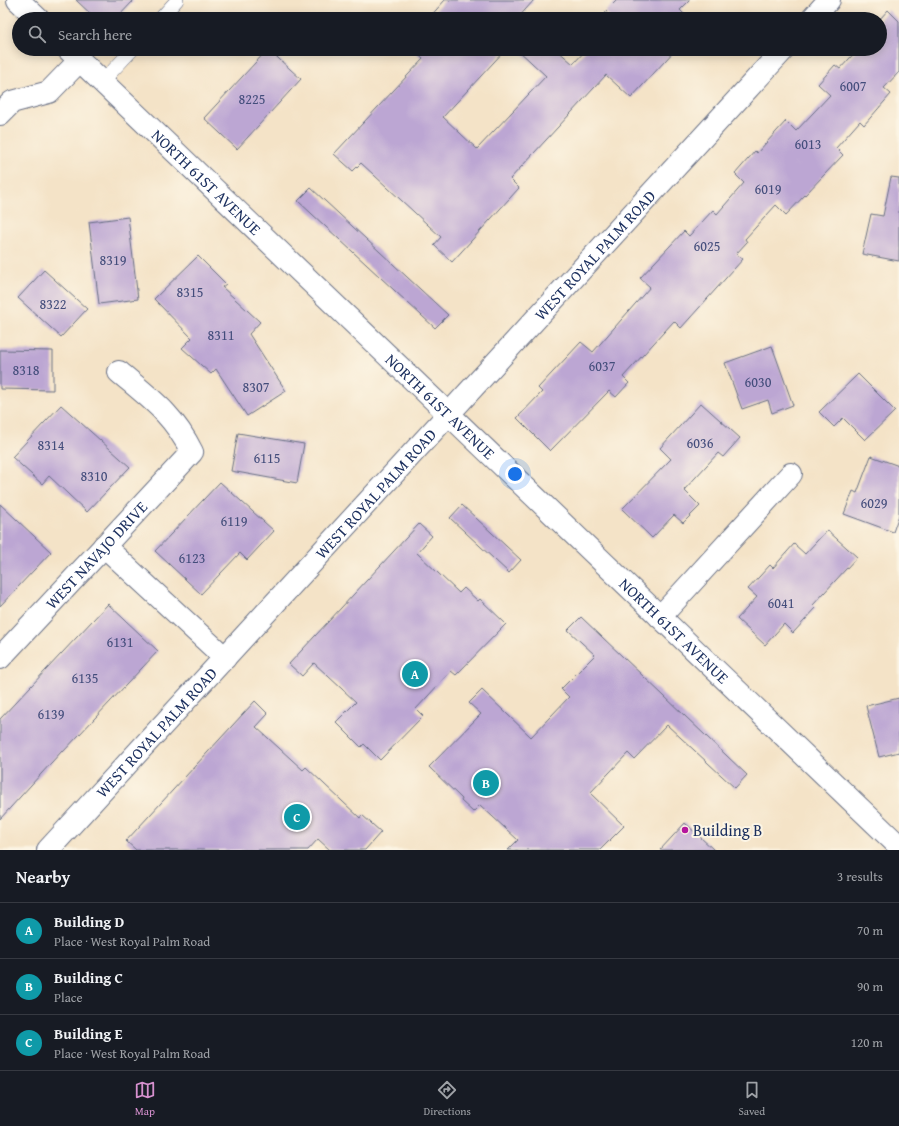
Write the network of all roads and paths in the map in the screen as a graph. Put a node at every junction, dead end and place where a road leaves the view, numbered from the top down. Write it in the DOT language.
graph roads {
  1 [pos="18,0"];
  2 [pos="177,0"];
  3 [pos="829,0"];
  4 [pos="31,12"];
  5 [pos="166,12"];
  6 [pos="818,12"];
  7 [pos="73,56"];
  8 [pos="75,56"];
  9 [pos="126,56"];
  10 [pos="778,56"];
  11 [pos="102,82"];
  12 [pos="0,114"];
  13 [pos="118,372"];
  14 [pos="448,414"];
  15 [pos="791,474"];
  16 [pos="104,546"];
  17 [pos="660,617"];
  18 [pos="0,657"];
  19 [pos="225,658"];
  20 [pos="899,846"];
  21 [pos="48,850"];
  1 -- 4 [label="street"];
  2 -- 5 [label="lane"];
  3 -- 6 [label="street"];
  7 -- 12 [label="street"];
  8 -- 11 [label="street, NORTH 61ST AVENUE"];
  9 -- 11 [label="lane"];
  10 -- 14 [label="street, WEST ROYAL PALM ROAD"];
  11 -- 14 [label="street, NORTH 61ST AVENUE"];
  13 -- 16 [label="street, WEST NAVAJO DRIVE"];
  14 -- 17 [label="street, NORTH 61ST AVENUE"];
  14 -- 19 [label="street, WEST ROYAL PALM ROAD"];
  15 -- 17 [label="street"];
  16 -- 18 [label="street, WEST NAVAJO DRIVE"];
  16 -- 19 [label="street"];
  17 -- 20 [label="street, NORTH 61ST AVENUE"];
  19 -- 21 [label="street, WEST ROYAL PALM ROAD"];
}
